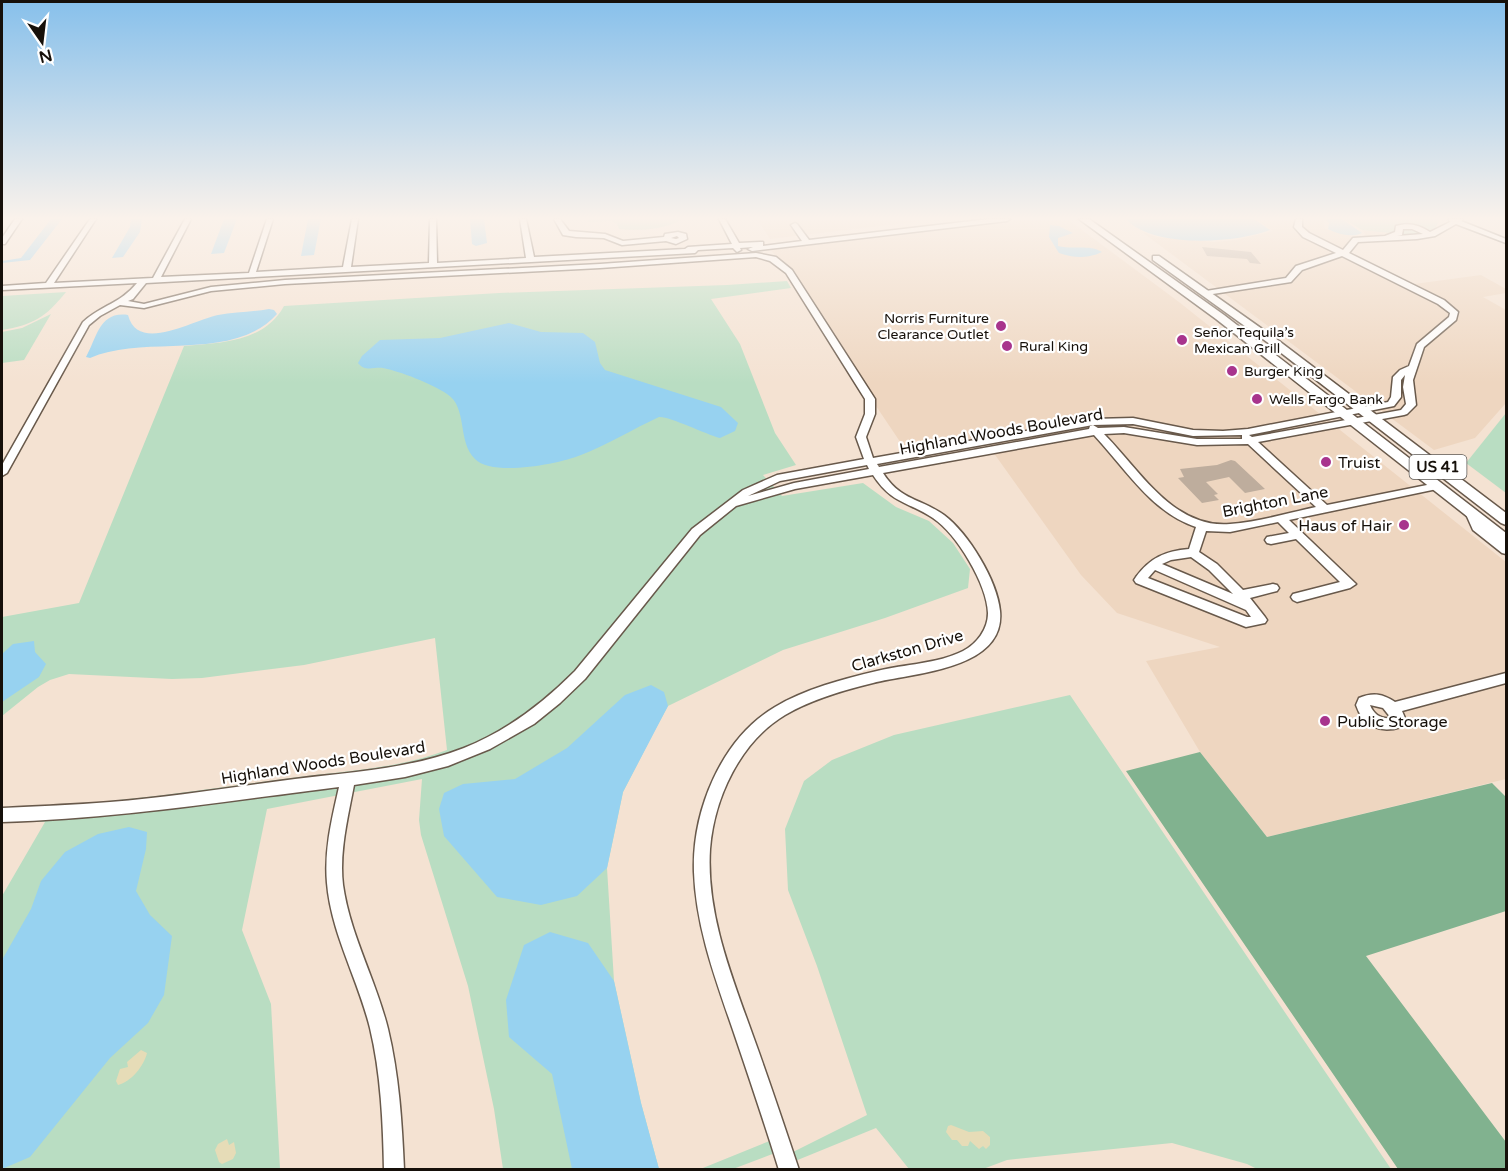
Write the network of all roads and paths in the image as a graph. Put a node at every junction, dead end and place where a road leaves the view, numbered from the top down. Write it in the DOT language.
graph roads {
  1 [pos="57,274"];
  2 [pos="159,274"];
  3 [pos="256,274"];
  4 [pos="261,274"];
  5 [pos="454,274"];
  6 [pos="791,274"];
  7 [pos="1160,274"];
  8 [pos="1179,274"];
  9 [pos="1294,274"];
  10 [pos="1382,274"];
  11 [pos="156,279"];
  12 [pos="144,280"];
  13 [pos="49,285"];
  14 [pos="2,288"];
  15 [pos="1206,292"];
  16 [pos="121,303"];
  17 [pos="1412,368"];
  18 [pos="1362,410"];
  19 [pos="1344,413"];
  20 [pos="1374,419"];
  21 [pos="1088,422"];
  22 [pos="1355,422"];
  23 [pos="1097,431"];
  24 [pos="1241,433"];
  25 [pos="1250,441"];
  26 [pos="874,466"];
  27 [pos="2,473"];
  28 [pos="1437,486"];
  29 [pos="1325,509"];
  30 [pos="1470,512"];
  31 [pos="1280,518"];
  32 [pos="1506,520"];
  33 [pos="1202,527"];
  34 [pos="1298,535"];
  35 [pos="1272,540"];
  36 [pos="1506,540"];
  37 [pos="1506,550"];
  38 [pos="1193,553"];
  39 [pos="1154,566"];
  40 [pos="1273,588"];
  41 [pos="1242,595"];
  42 [pos="1297,597"];
  43 [pos="1251,607"];
  44 [pos="1506,678"];
  45 [pos="1393,708"];
  46 [pos="348,779"];
  47 [pos="2,815"];
  48 [pos="393,1170"];
  49 [pos="789,1170"];
  1 -- 13 [label="street"];
  2 -- 11 [label="street"];
  3 -- 4 [label="street"];
  3 -- 11 [label="street"];
  5 -- 16 [label="street, Clarkston Drive"];
  6 -- 26 [label="street, Clarkston Drive"];
  7 -- 19 [label="main road, US 41"];
  8 -- 15 [label="main road, US 41"];
  9 -- 15 [label="street"];
  10 -- 17 [label="street"];
  11 -- 12 [label="street"];
  12 -- 13 [label="street"];
  12 -- 16 [label="street"];
  13 -- 14 [label="street"];
  15 -- 18 [label="main road, US 41"];
  16 -- 27 [label="street"];
  17 -- 18 [label="street, Highland Woods Boulevard"];
  17 -- 20 [label="street, Highland Woods Boulevard"];
  18 -- 19 [label="street, Highland Woods Boulevard"];
  18 -- 20 [label="main road, US 41"];
  19 -- 22 [label="main road, US 41"];
  19 -- 24 [label="street, Highland Woods Boulevard"];
  20 -- 22 [label="street, Highland Woods Boulevard"];
  20 -- 32 [label="main road, US 41"];
  21 -- 23 [label="street, Brighton Lane"];
  21 -- 24 [label="street, Highland Woods Boulevard"];
  21 -- 26 [label="street, Highland Woods Boulevard"];
  22 -- 25 [label="street, Highland Woods Boulevard"];
  22 -- 28 [label="main road, US 41"];
  23 -- 25 [label="street, Highland Woods Boulevard"];
  23 -- 26 [label="street, Highland Woods Boulevard"];
  23 -- 33 [label="street, Brighton Lane"];
  24 -- 25 [label="street"];
  25 -- 29 [label="street"];
  26 -- 46 [label="street, Highland Woods Boulevard"];
  26 -- 49 [label="street, Clarkston Drive"];
  28 -- 29 [label="street, Brighton Lane"];
  28 -- 30 [label="main road, US 41"];
  29 -- 31 [label="street, Brighton Lane"];
  30 -- 36 [label="main road, US 41"];
  30 -- 37 [label="street"];
  31 -- 33 [label="street, Brighton Lane"];
  31 -- 34 [label="street"];
  33 -- 38 [label="street"];
  34 -- 35 [label="street"];
  34 -- 42 [label="street"];
  38 -- 39 [label="street"];
  38 -- 41 [label="street"];
  39 -- 43 [label="street"];
  39 -- 43 [label="street"];
  40 -- 41 [label="street"];
  41 -- 43 [label="street"];
  44 -- 45 [label="street"];
  46 -- 47 [label="street, Highland Woods Boulevard"];
  46 -- 48 [label="street"];
}
